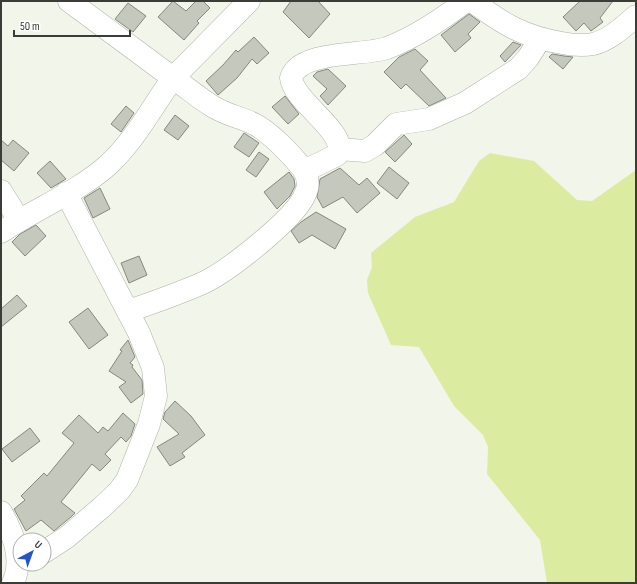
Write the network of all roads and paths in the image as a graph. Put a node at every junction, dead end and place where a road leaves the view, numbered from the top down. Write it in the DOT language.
graph roads {
  1 [pos="69,1"];
  2 [pos="249,1"];
  3 [pos="466,1"];
  4 [pos="472,1"];
  5 [pos="636,16"];
  6 [pos="540,40"];
  7 [pos="173,78"];
  8 [pos="339,149"];
  9 [pos="304,171"];
  10 [pos="1,190"];
  11 [pos="66,193"];
  12 [pos="19,220"];
  13 [pos="1,232"];
  14 [pos="128,311"];
  15 [pos="1,512"];
  16 [pos="12,535"];
  17 [pos="52,547"];
  18 [pos="18,572"];
  19 [pos="13,583"];
  1 -- 7 [label="street"];
  2 -- 7 [label="street"];
  3 -- 8 [label="street"];
  4 -- 6 [label="street"];
  5 -- 6 [label="street"];
  6 -- 8 [label="street"];
  7 -- 9 [label="street"];
  7 -- 11 [label="street"];
  8 -- 9 [label="street"];
  9 -- 14 [label="street"];
  10 -- 12 [label="street"];
  11 -- 12 [label="street"];
  11 -- 14 [label="street"];
  12 -- 13 [label="street"];
  14 -- 17 [label="street"];
  15 -- 16 [label="street"];
  18 -- 19 [label="street"];
}
